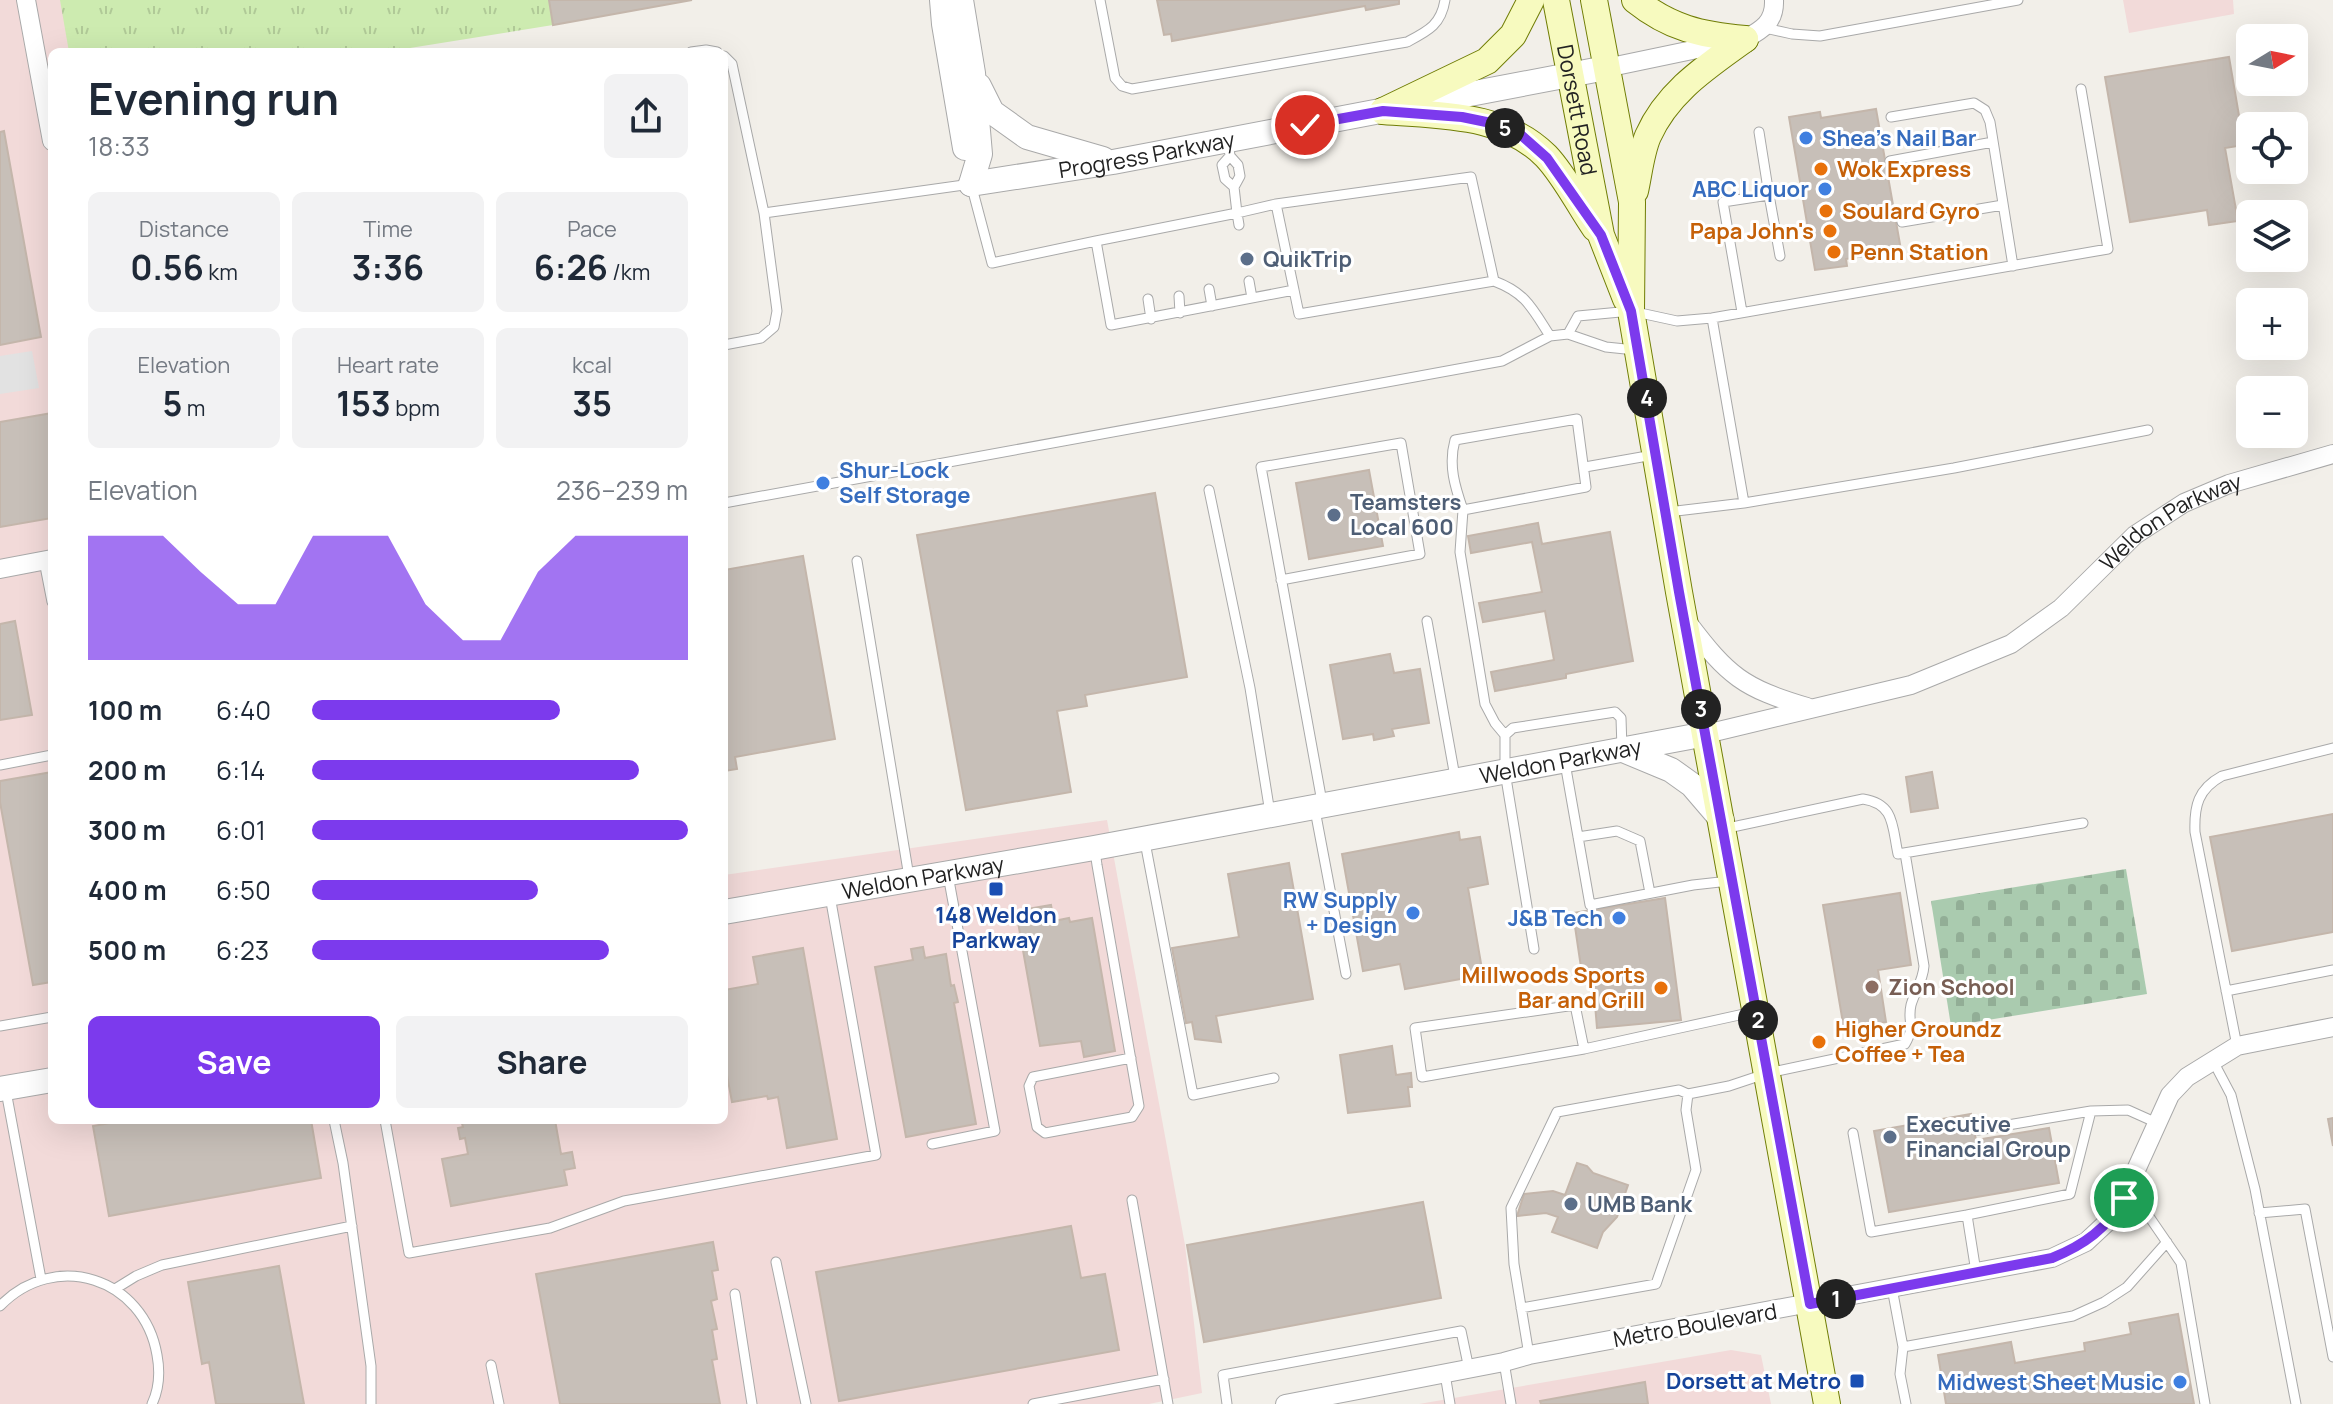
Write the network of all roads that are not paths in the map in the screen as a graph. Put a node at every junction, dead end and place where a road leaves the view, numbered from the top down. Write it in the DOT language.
graph roads {
  1 [pos="26,0"];
  2 [pos="942,0"];
  3 [pos="961,0"];
  4 [pos="1100,0"];
  5 [pos="1445,0"];
  6 [pos="1531,0"];
  7 [pos="1556,0"];
  8 [pos="1594,0"];
  9 [pos="1635,0"];
  10 [pos="1774,0"];
  11 [pos="2018,0"];
  12 [pos="1755,33"];
  13 [pos="728,60"];
  14 [pos="1606,68"];
  15 [pos="973,73"];
  16 [pos="1571,75"];
  17 [pos="2081,89"];
  18 [pos="1383,111"];
  19 [pos="1891,117"];
  20 [pos="48,119"];
  21 [pos="1759,132"];
  22 [pos="1993,142"];
  23 [pos="1229,147"];
  24 [pos="1890,161"];
  25 [pos="1113,162"];
  26 [pos="971,184"];
  27 [pos="1769,195"];
  28 [pos="1632,202"];
  29 [pos="1276,204"];
  30 [pos="2003,205"];
  31 [pos="764,213"];
  32 [pos="1237,213"];
  33 [pos="1195,221"];
  34 [pos="1902,222"];
  35 [pos="1239,225"];
  36 [pos="1166,227"];
  37 [pos="1197,232"];
  38 [pos="1601,235"];
  39 [pos="1168,239"];
  40 [pos="1096,241"];
  41 [pos="1780,256"];
  42 [pos="2013,266"];
  43 [pos="1249,281"];
  44 [pos="1494,281"];
  45 [pos="1209,289"];
  46 [pos="1294,290"];
  47 [pos="1179,296"];
  48 [pos="1252,298"];
  49 [pos="1148,299"];
  50 [pos="1212,306"];
  51 [pos="1631,311"];
  52 [pos="1742,312"];
  53 [pos="1180,313"];
  54 [pos="1712,318"];
  55 [pos="1151,319"];
  56 [pos="1568,334"];
  57 [pos="1550,336"];
  58 [pos="728,344"];
  59 [pos="1639,350"];
  60 [pos="2148,430"];
  61 [pos="1656,454"];
  62 [pos="2333,454"];
  63 [pos="1585,467"];
  64 [pos="1209,490"];
  65 [pos="728,502"];
  66 [pos="1744,503"];
  67 [pos="1463,510"];
  68 [pos="1667,513"];
  69 [pos="48,560"];
  70 [pos="857,561"];
  71 [pos="0,569"];
  72 [pos="1281,580"];
  73 [pos="1684,618"];
  74 [pos="1427,621"];
  75 [pos="1810,708"];
  76 [pos="1706,734"];
  77 [pos="1505,735"];
  78 [pos="2333,748"];
  79 [pos="1623,750"];
  80 [pos="48,756"];
  81 [pos="1565,761"];
  82 [pos="0,765"];
  83 [pos="1505,772"];
  84 [pos="1456,781"];
  85 [pos="1318,806"];
  86 [pos="1270,815"];
  87 [pos="2083,823"];
  88 [pos="1723,825"];
  89 [pos="1578,837"];
  90 [pos="1144,838"];
  91 [pos="1094,848"];
  92 [pos="1905,853"];
  93 [pos="948,872"];
  94 [pos="909,878"];
  95 [pos="1732,880"];
  96 [pos="829,892"];
  97 [pos="1650,893"];
  98 [pos="728,911"];
  99 [pos="1534,949"];
  100 [pos="2333,970"];
  101 [pos="1346,974"];
  102 [pos="2226,991"];
  103 [pos="1756,1012"];
  104 [pos="48,1018"];
  105 [pos="0,1026"];
  106 [pos="2333,1027"];
  107 [pos="2237,1046"];
  108 [pos="1584,1049"];
  109 [pos="1131,1058"];
  110 [pos="2213,1061"];
  111 [pos="1768,1073"];
  112 [pos="1274,1078"];
  113 [pos="48,1081"];
  114 [pos="3,1088"];
  115 [pos="1688,1094"];
  116 [pos="2091,1111"];
  117 [pos="2157,1123"];
  118 [pos="335,1124"];
  119 [pos="386,1124"];
  120 [pos="1978,1130"];
  121 [pos="1853,1133"];
  122 [pos="932,1144"];
  123 [pos="2124,1198"];
  124 [pos="1132,1200"];
  125 [pos="2259,1213"];
  126 [pos="1967,1215"];
  127 [pos="352,1226"];
  128 [pos="2167,1242"];
  129 [pos="776,1262"];
  130 [pos="1976,1272"];
  131 [pos="41,1279"];
  132 [pos="1892,1288"];
  133 [pos="115,1289"];
  134 [pos="735,1294"];
  135 [pos="1810,1304"];
  136 [pos="0,1306"];
  137 [pos="1521,1308"];
  138 [pos="1903,1347"];
  139 [pos="1529,1355"];
  140 [pos="2333,1357"];
  141 [pos="1504,1362"];
  142 [pos="491,1365"];
  143 [pos="1469,1369"];
  144 [pos="1445,1374"];
  145 [pos="1164,1379"];
  146 [pos="152,1404"];
  147 [pos="371,1404"];
  148 [pos="499,1404"];
  149 [pos="752,1404"];
  150 [pos="806,1404"];
  151 [pos="1033,1404"];
  152 [pos="1168,1404"];
  153 [pos="1227,1404"];
  154 [pos="1285,1404"];
  155 [pos="1450,1404"];
  156 [pos="1511,1404"];
  157 [pos="1827,1404"];
  158 [pos="1906,1404"];
  159 [pos="2205,1404"];
  160 [pos="2296,1404"];
  1 -- 20 [label="street"];
  2 -- 26 [label="street"];
  3 -- 15 [label="street"];
  4 -- 5 [label="lane"];
  6 -- 18 [label="main road"];
  7 -- 16 [label="main road, Dorsett Road"];
  8 -- 14 [label="main road, Dorsett Road"];
  9 -- 12 [label="main road"];
  10 -- 12 [label="street"];
  11 -- 12 [label="lane"];
  12 -- 14 [label="street"];
  12 -- 28 [label="main road"];
  13 -- 31 [label="lane"];
  14 -- 16 [label="street, Progress Parkway"];
  14 -- 28 [label="main road, Dorsett Road"];
  15 -- 25 [label="street"];
  15 -- 26 [label="street"];
  16 -- 18 [label="street, Progress Parkway"];
  16 -- 38 [label="main road, Dorsett Road"];
  17 -- 42 [label="lane"];
  18 -- 23 [label="street, Progress Parkway"];
  18 -- 38 [label="main road"];
  19 -- 22 [label="lane"];
  21 -- 27 [label="lane"];
  22 -- 24 [label="lane"];
  22 -- 30 [label="lane"];
  23 -- 25 [label="street, Progress Parkway"];
  23 -- 32 [label="lane"];
  25 -- 26 [label="street, Progress Parkway"];
  26 -- 31 [label="lane"];
  26 -- 40 [label="lane"];
  27 -- 41 [label="lane"];
  27 -- 52 [label="lane"];
  28 -- 51 [label="main road, Dorsett Road"];
  29 -- 32 [label="lane"];
  29 -- 44 [label="lane"];
  29 -- 46 [label="lane"];
  30 -- 34 [label="lane"];
  30 -- 42 [label="lane"];
  31 -- 58 [label="lane"];
  32 -- 33 [label="lane"];
  32 -- 35 [label="lane"];
  33 -- 36 [label="lane"];
  33 -- 37 [label="lane"];
  36 -- 39 [label="lane"];
  36 -- 40 [label="lane"];
  38 -- 51 [label="main road, Dorsett Road"];
  40 -- 55 [label="lane"];
  42 -- 52 [label="lane"];
  43 -- 48 [label="lane"];
  44 -- 46 [label="lane"];
  44 -- 57 [label="lane"];
  45 -- 50 [label="lane"];
  46 -- 48 [label="lane"];
  47 -- 53 [label="lane"];
  48 -- 50 [label="lane"];
  49 -- 55 [label="lane"];
  50 -- 53 [label="lane"];
  51 -- 54 [label="lane"];
  51 -- 56 [label="lane"];
  51 -- 59 [label="main road, Dorsett Road"];
  52 -- 54 [label="lane"];
  53 -- 55 [label="lane"];
  54 -- 66 [label="lane"];
  56 -- 57 [label="lane"];
  56 -- 59 [label="lane"];
  57 -- 65 [label="lane"];
  59 -- 61 [label="main road, Dorsett Road"];
  60 -- 66 [label="lane"];
  61 -- 63 [label="lane"];
  61 -- 68 [label="main road, Dorsett Road"];
  62 -- 75 [label="street, Weldon Parkway"];
  63 -- 67 [label="lane"];
  63 -- 67 [label="lane"];
  64 -- 86 [label="lane"];
  66 -- 68 [label="lane"];
  67 -- 77 [label="lane"];
  68 -- 73 [label="main road, Dorsett Road"];
  69 -- 71 [label="street"];
  70 -- 94 [label="lane"];
  72 -- 72 [label="lane"];
  72 -- 85 [label="lane"];
  73 -- 75 [label="street"];
  73 -- 76 [label="main road, Dorsett Road"];
  74 -- 84 [label="lane"];
  75 -- 76 [label="street, Weldon Parkway"];
  76 -- 79 [label="street, Weldon Parkway"];
  76 -- 88 [label="main road, Dorsett Road"];
  77 -- 79 [label="lane"];
  77 -- 83 [label="lane"];
  78 -- 102 [label="lane"];
  79 -- 81 [label="street, Weldon Parkway"];
  79 -- 88 [label="street"];
  80 -- 82 [label="lane"];
  81 -- 83 [label="street, Weldon Parkway"];
  81 -- 89 [label="lane"];
  83 -- 84 [label="street, Weldon Parkway"];
  83 -- 99 [label="lane"];
  84 -- 85 [label="street, Weldon Parkway"];
  85 -- 86 [label="street, Weldon Parkway"];
  85 -- 101 [label="lane"];
  86 -- 90 [label="street, Weldon Parkway"];
  87 -- 92 [label="lane"];
  88 -- 92 [label="lane"];
  88 -- 95 [label="main road, Dorsett Road"];
  89 -- 97 [label="lane"];
  89 -- 97 [label="lane"];
  90 -- 91 [label="street, Weldon Parkway"];
  90 -- 112 [label="lane"];
  91 -- 93 [label="street, Weldon Parkway"];
  91 -- 109 [label="lane"];
  92 -- 111 [label="lane"];
  93 -- 94 [label="street, Weldon Parkway"];
  93 -- 122 [label="lane"];
  94 -- 96 [label="street, Weldon Parkway"];
  95 -- 97 [label="lane"];
  95 -- 103 [label="main road, Dorsett Road"];
  96 -- 98 [label="street, Weldon Parkway"];
  96 -- 119 [label="lane"];
  100 -- 102 [label="lane"];
  102 -- 107 [label="lane"];
  103 -- 108 [label="lane"];
  103 -- 111 [label="main road, Dorsett Road"];
  104 -- 105 [label="lane"];
  106 -- 107 [label="street, Metro Boulevard"];
  107 -- 110 [label="street, Metro Boulevard"];
  108 -- 108 [label="lane"];
  109 -- 109 [label="lane"];
  110 -- 117 [label="street, Metro Boulevard"];
  110 -- 125 [label="lane"];
  111 -- 115 [label="lane"];
  111 -- 135 [label="main road, Dorsett Road"];
  113 -- 114 [label="street"];
  114 -- 131 [label="lane"];
  115 -- 137 [label="lane"];
  115 -- 137 [label="lane"];
  116 -- 117 [label="lane"];
  116 -- 120 [label="lane"];
  116 -- 126 [label="lane"];
  117 -- 123 [label="street, Metro Boulevard"];
  118 -- 127 [label="lane"];
  121 -- 126 [label="lane"];
  123 -- 128 [label="lane"];
  123 -- 130 [label="street, Metro Boulevard"];
  124 -- 145 [label="lane"];
  125 -- 140 [label="lane"];
  125 -- 160 [label="lane"];
  126 -- 130 [label="lane"];
  127 -- 133 [label="lane"];
  127 -- 147 [label="lane"];
  128 -- 138 [label="lane"];
  128 -- 159 [label="lane"];
  129 -- 150 [label="lane"];
  130 -- 132 [label="street, Metro Boulevard"];
  131 -- 133 [label="lane"];
  131 -- 136 [label="lane"];
  132 -- 135 [label="street, Metro Boulevard"];
  132 -- 138 [label="lane"];
  133 -- 146 [label="lane"];
  134 -- 149 [label="lane"];
  135 -- 139 [label="street, Metro Boulevard"];
  135 -- 157 [label="main road, Dorsett Road"];
  137 -- 139 [label="lane"];
  138 -- 158 [label="lane"];
  139 -- 141 [label="street, Metro Boulevard"];
  141 -- 143 [label="street, Metro Boulevard"];
  141 -- 156 [label="lane"];
  142 -- 148 [label="lane"];
  143 -- 144 [label="street, Metro Boulevard"];
  143 -- 153 [label="lane"];
  144 -- 154 [label="street, Metro Boulevard"];
  144 -- 155 [label="lane"];
  145 -- 151 [label="lane"];
  145 -- 152 [label="lane"];
}
